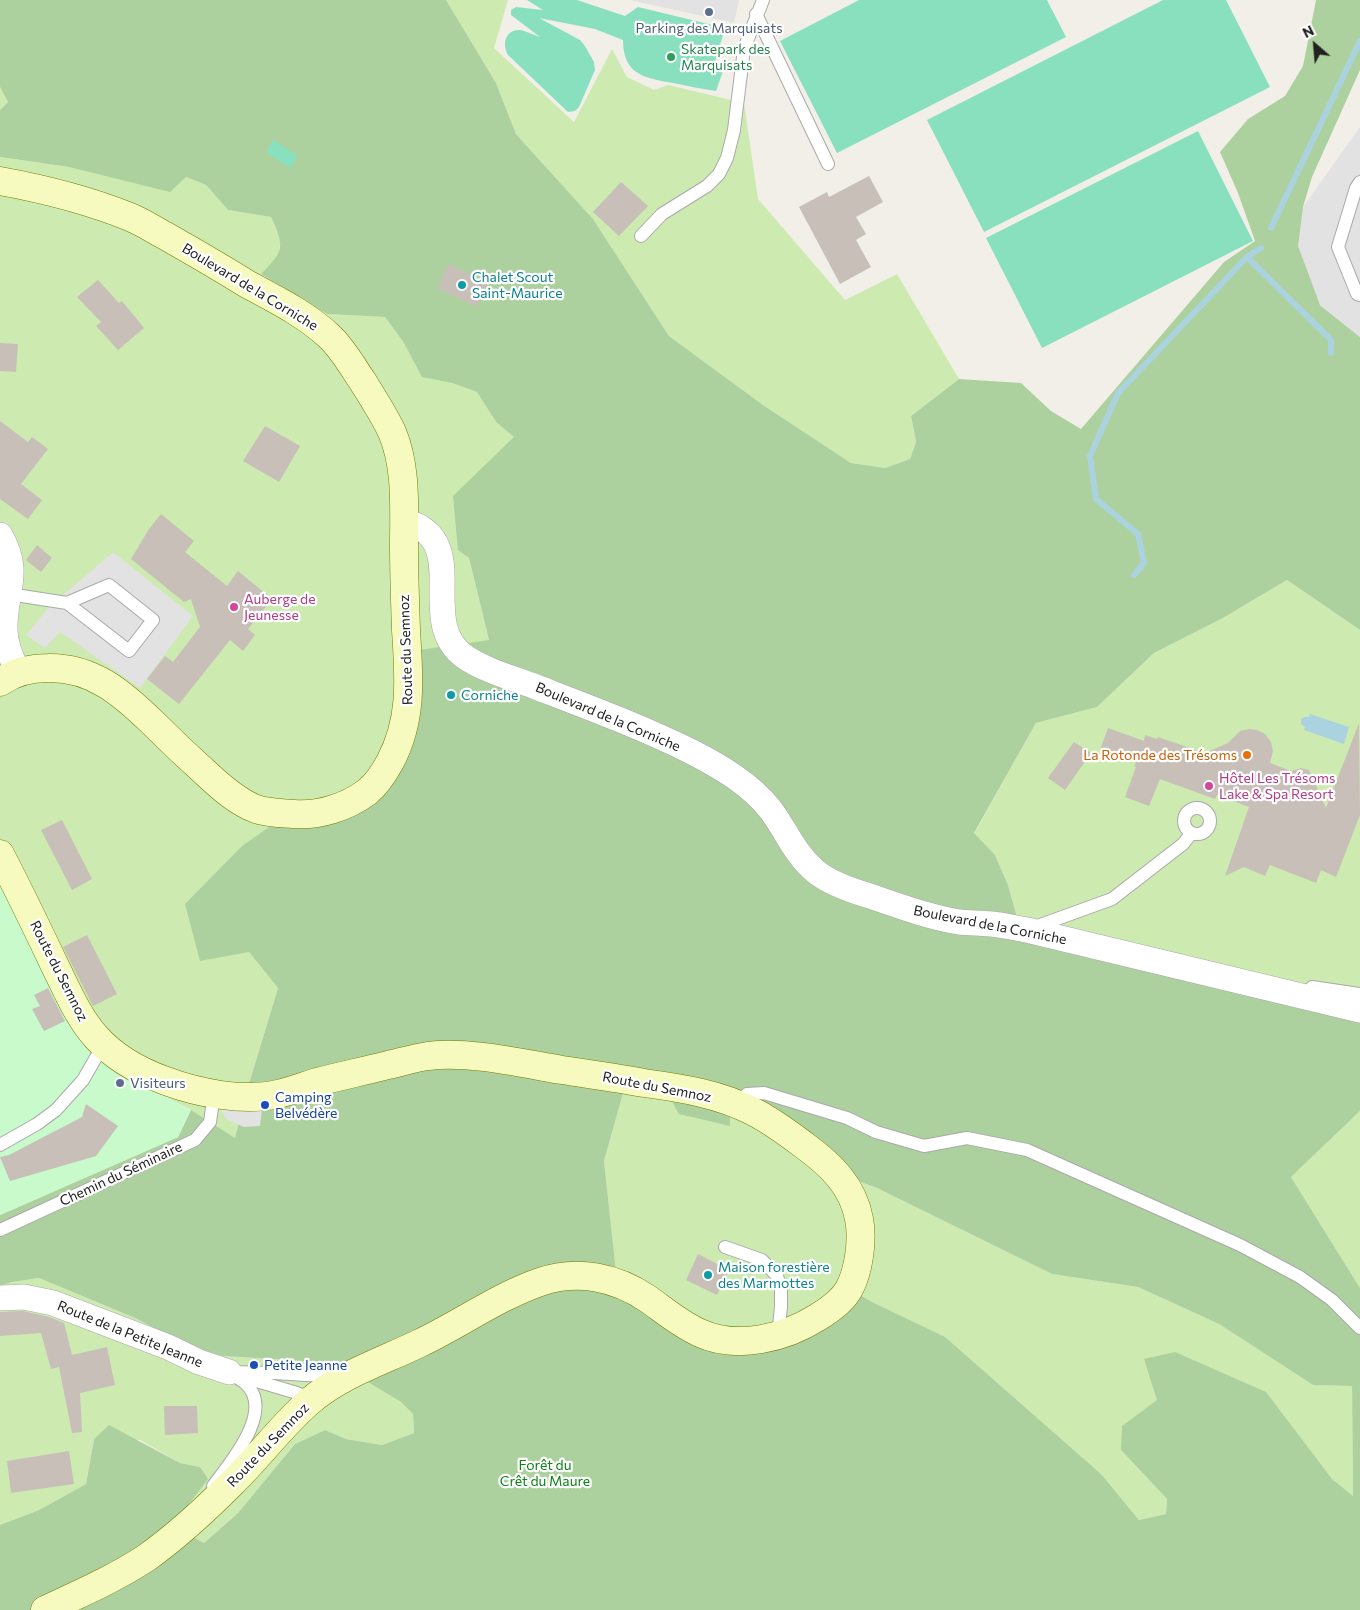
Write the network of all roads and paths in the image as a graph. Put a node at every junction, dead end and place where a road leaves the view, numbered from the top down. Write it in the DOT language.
graph roads {
  1 [pos="763,0"];
  2 [pos="756,14"];
  3 [pos="828,164"];
  4 [pos="0,181"];
  5 [pos="1360,182"];
  6 [pos="641,236"];
  7 [pos="1360,295"];
  8 [pos="404,521"];
  9 [pos="0,535"];
  10 [pos="9,594"];
  11 [pos="66,603"];
  12 [pos="2,623"];
  13 [pos="9,677"];
  14 [pos="1191,834"];
  15 [pos="0,854"];
  16 [pos="1027,930"];
  17 [pos="1205,974"];
  18 [pos="1360,994"];
  19 [pos="1360,1010"];
  20 [pos="108,1049"];
  21 [pos="214,1093"];
  22 [pos="735,1103"];
  23 [pos="0,1145"];
  24 [pos="0,1230"];
  25 [pos="725,1247"];
  26 [pos="0,1298"];
  27 [pos="1360,1328"];
  28 [pos="778,1335"];
  29 [pos="229,1372"];
  30 [pos="346,1378"];
  31 [pos="312,1399"];
  32 [pos="231,1461"];
  33 [pos="158,1548"];
  34 [pos="45,1610"];
  1 -- 2 [label="lane"];
  2 -- 3 [label="lane"];
  2 -- 6 [label="lane"];
  4 -- 8 [label="main road, Boulevard de la Corniche"];
  5 -- 7 [label="lane"];
  8 -- 13 [label="main road, Route du Semnoz"];
  8 -- 16 [label="street, Boulevard de la Corniche"];
  9 -- 10 [label="street"];
  10 -- 11 [label="lane"];
  10 -- 12 [label="street"];
  11 -- 11 [label="lane"];
  12 -- 13 [label="street"];
  14 -- 16 [label="lane"];
  15 -- 20 [label="main road, Route du Semnoz"];
  16 -- 17 [label="street, Boulevard de la Corniche"];
  17 -- 18 [label="lane"];
  17 -- 19 [label="street, Boulevard de la Corniche"];
  20 -- 21 [label="main road, Route du Semnoz"];
  20 -- 23 [label="lane"];
  21 -- 22 [label="main road, Route du Semnoz"];
  21 -- 24 [label="lane, Chemin du Séminaire"];
  22 -- 27 [label="lane"];
  22 -- 28 [label="main road, Route du Semnoz"];
  25 -- 28 [label="lane"];
  26 -- 29 [label="street, Route de la Petite Jeanne"];
  28 -- 30 [label="main road, Route du Semnoz"];
  29 -- 30 [label="lane"];
  29 -- 31 [label="lane"];
  29 -- 32 [label="lane"];
  30 -- 31 [label="main road, Route du Semnoz"];
  31 -- 32 [label="lane"];
  31 -- 33 [label="main road, Route du Semnoz"];
  32 -- 33 [label="lane"];
  33 -- 34 [label="main road, Route du Semnoz"];
}
